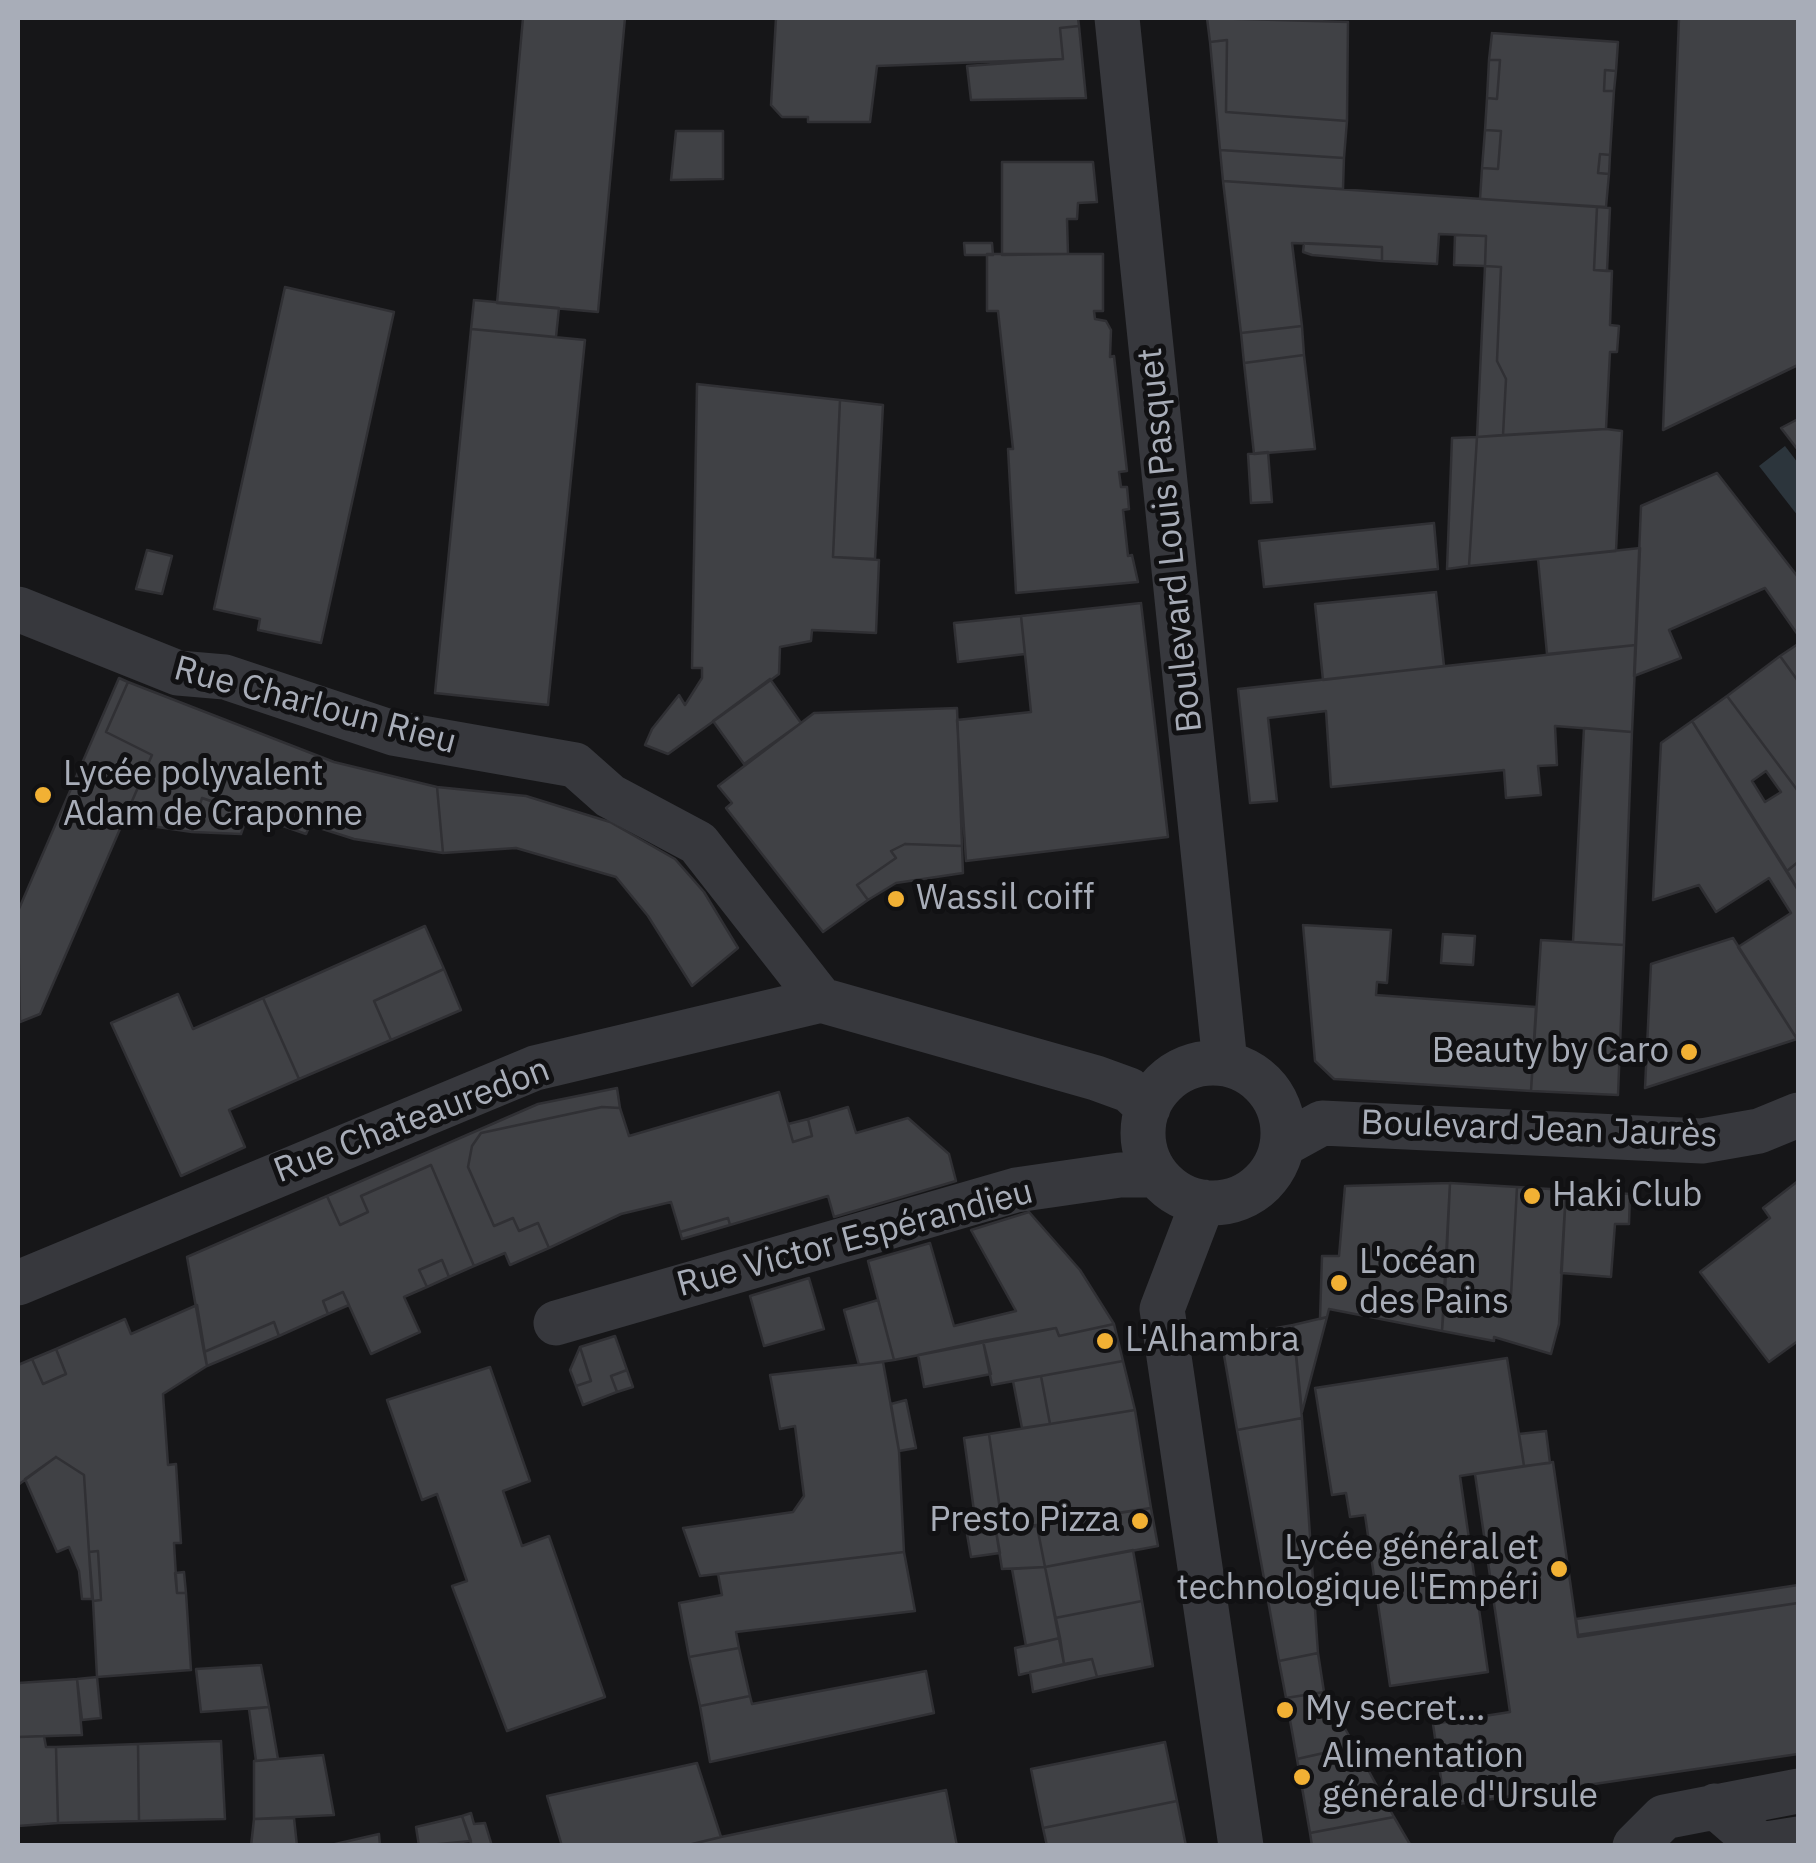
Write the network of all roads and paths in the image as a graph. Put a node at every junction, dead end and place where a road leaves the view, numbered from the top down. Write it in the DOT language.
graph roads {
  1 [pos="1117,18"];
  2 [pos="18,610"];
  3 [pos="821,1000"];
  4 [pos="1226,1063"];
  5 [pos="1148,1108"];
  6 [pos="1798,1115"];
  7 [pos="1282,1144"];
  8 [pos="1157,1175"];
  9 [pos="1203,1202"];
  10 [pos="18,1283"];
  11 [pos="556,1323"];
  12 [pos="1798,1791"];
  13 [pos="1715,1806"];
  14 [pos="1798,1839"];
  15 [pos="1241,1846"];
  16 [pos="1636,1846"];
  1 -- 4 [label="street, Boulevard Louis Pasquet"];
  2 -- 3 [label="street, Rue Charloun Rieu"];
  3 -- 5 [label="street"];
  3 -- 10 [label="street, Rue Chateauredon"];
  4 -- 5 [label="street"];
  4 -- 7 [label="street"];
  5 -- 8 [label="street"];
  6 -- 7 [label="street, Boulevard Jean Jaurès"];
  7 -- 9 [label="street"];
  8 -- 9 [label="street"];
  8 -- 11 [label="street, Rue Victor Espérandieu"];
  9 -- 15 [label="street"];
  12 -- 13 [label="street"];
  13 -- 14 [label="street"];
  13 -- 16 [label="street"];
}
